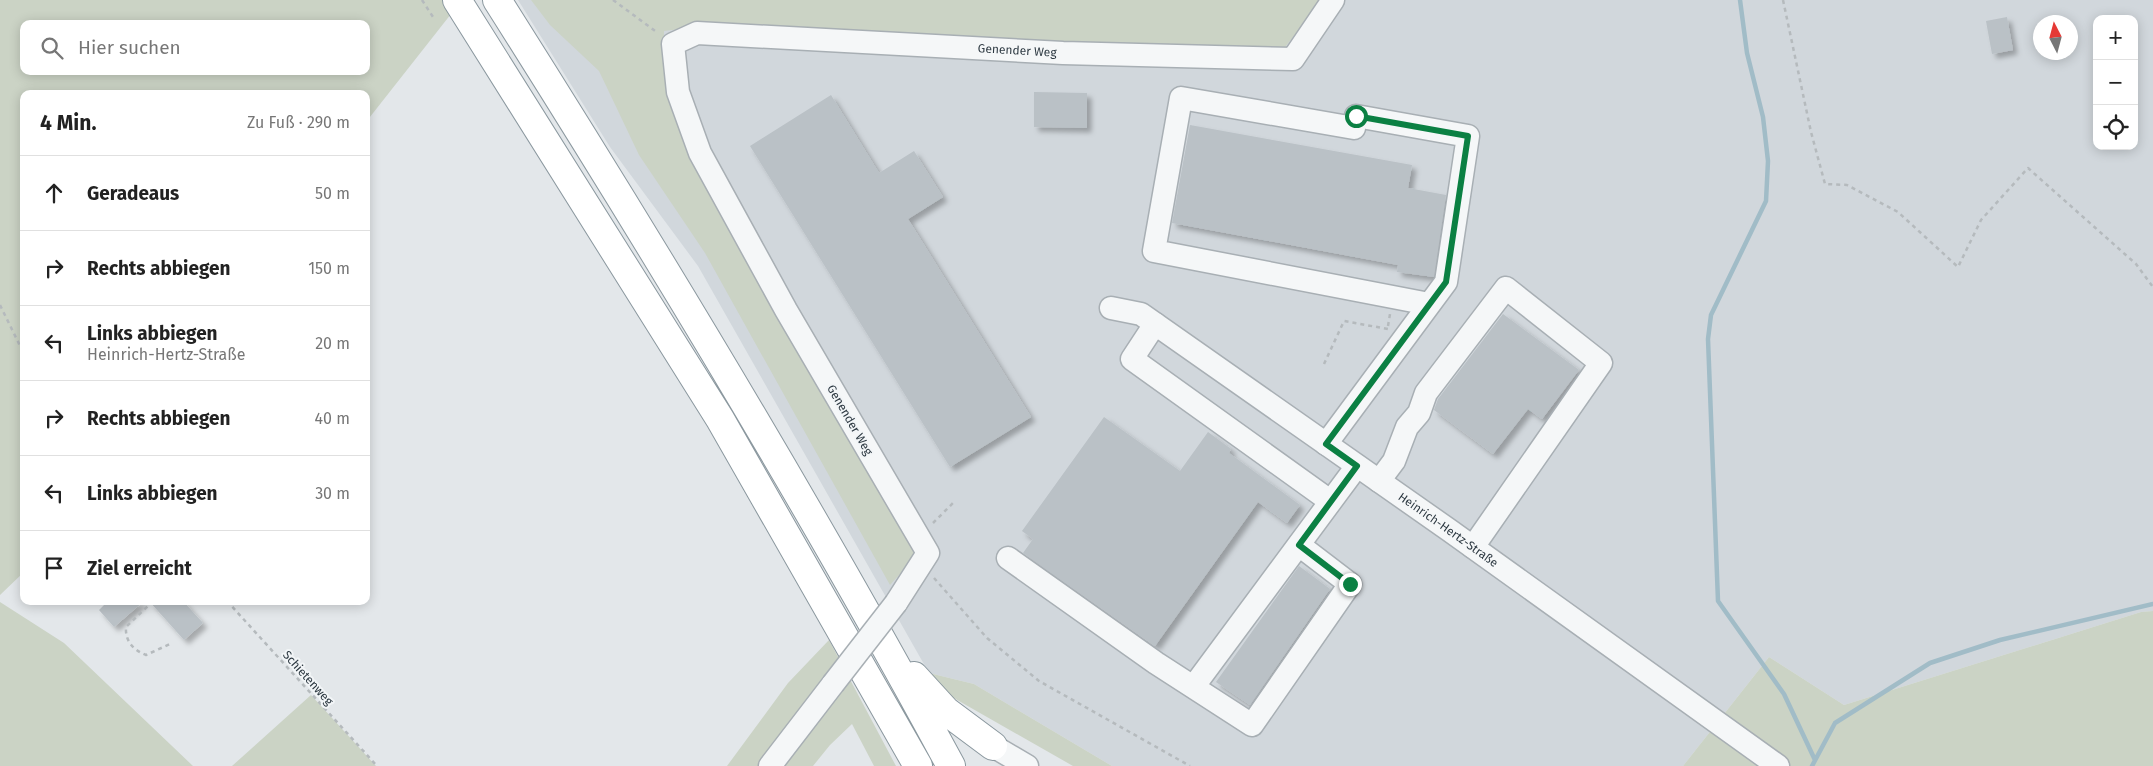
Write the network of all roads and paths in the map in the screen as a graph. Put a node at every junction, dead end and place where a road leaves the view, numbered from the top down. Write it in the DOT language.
graph roads {
  1 [pos="422,0"];
  2 [pos="457,0"];
  3 [pos="497,0"];
  4 [pos="613,0"];
  5 [pos="1333,0"];
  6 [pos="1783,0"];
  7 [pos="433,17"];
  8 [pos="673,44"];
  9 [pos="2153,287"];
  10 [pos="1429,304"];
  11 [pos="0,305"];
  12 [pos="1111,308"];
  13 [pos="1155,324"];
  14 [pos="1388,329"];
  15 [pos="20,346"];
  16 [pos="1324,364"];
  17 [pos="1326,444"];
  18 [pos="1357,466"];
  19 [pos="1379,481"];
  20 [pos="1330,501"];
  21 [pos="953,503"];
  22 [pos="919,537"];
  23 [pos="1299,545"];
  24 [pos="1473,547"];
  25 [pos="1008,558"];
  26 [pos="922,564"];
  27 [pos="149,605"];
  28 [pos="231,605"];
  29 [pos="876,632"];
  30 [pos="170,644"];
  31 [pos="1194,686"];
  32 [pos="993,746"];
  33 [pos="377,766"];
  34 [pos="770,766"];
  35 [pos="918,766"];
  36 [pos="951,766"];
  37 [pos="1027,766"];
  38 [pos="1190,766"];
  39 [pos="1778,766"];
  1 -- 7 [label="path"];
  2 -- 35 [label="highway"];
  3 -- 29 [label="highway"];
  4 -- 8 [label="path"];
  5 -- 8 [label="street, Genender Weg"];
  6 -- 9 [label="path"];
  8 -- 22 [label="street, Genender Weg"];
  10 -- 10 [label="street"];
  10 -- 17 [label="street"];
  11 -- 15 [label="path"];
  12 -- 13 [label="street, Heinrich-Hertz-Straße"];
  13 -- 17 [label="street, Heinrich-Hertz-Straße"];
  13 -- 20 [label="street"];
  14 -- 16 [label="path"];
  17 -- 18 [label="street, Heinrich-Hertz-Straße"];
  18 -- 19 [label="street, Heinrich-Hertz-Straße"];
  18 -- 20 [label="street"];
  19 -- 24 [label="street, Heinrich-Hertz-Straße"];
  19 -- 24 [label="street"];
  20 -- 23 [label="street"];
  21 -- 22 [label="path"];
  22 -- 26 [label="street, Genender Weg"];
  23 -- 31 [label="street"];
  23 -- 31 [label="street"];
  24 -- 39 [label="street, Heinrich-Hertz-Straße"];
  25 -- 31 [label="street"];
  26 -- 34 [label="street, bridge"];
  26 -- 38 [label="path"];
  27 -- 30 [label="path"];
  28 -- 33 [label="path, Schietenweg"];
  29 -- 32 [label="highway"];
  29 -- 36 [label="highway"];
  32 -- 37 [label="street"];
}
